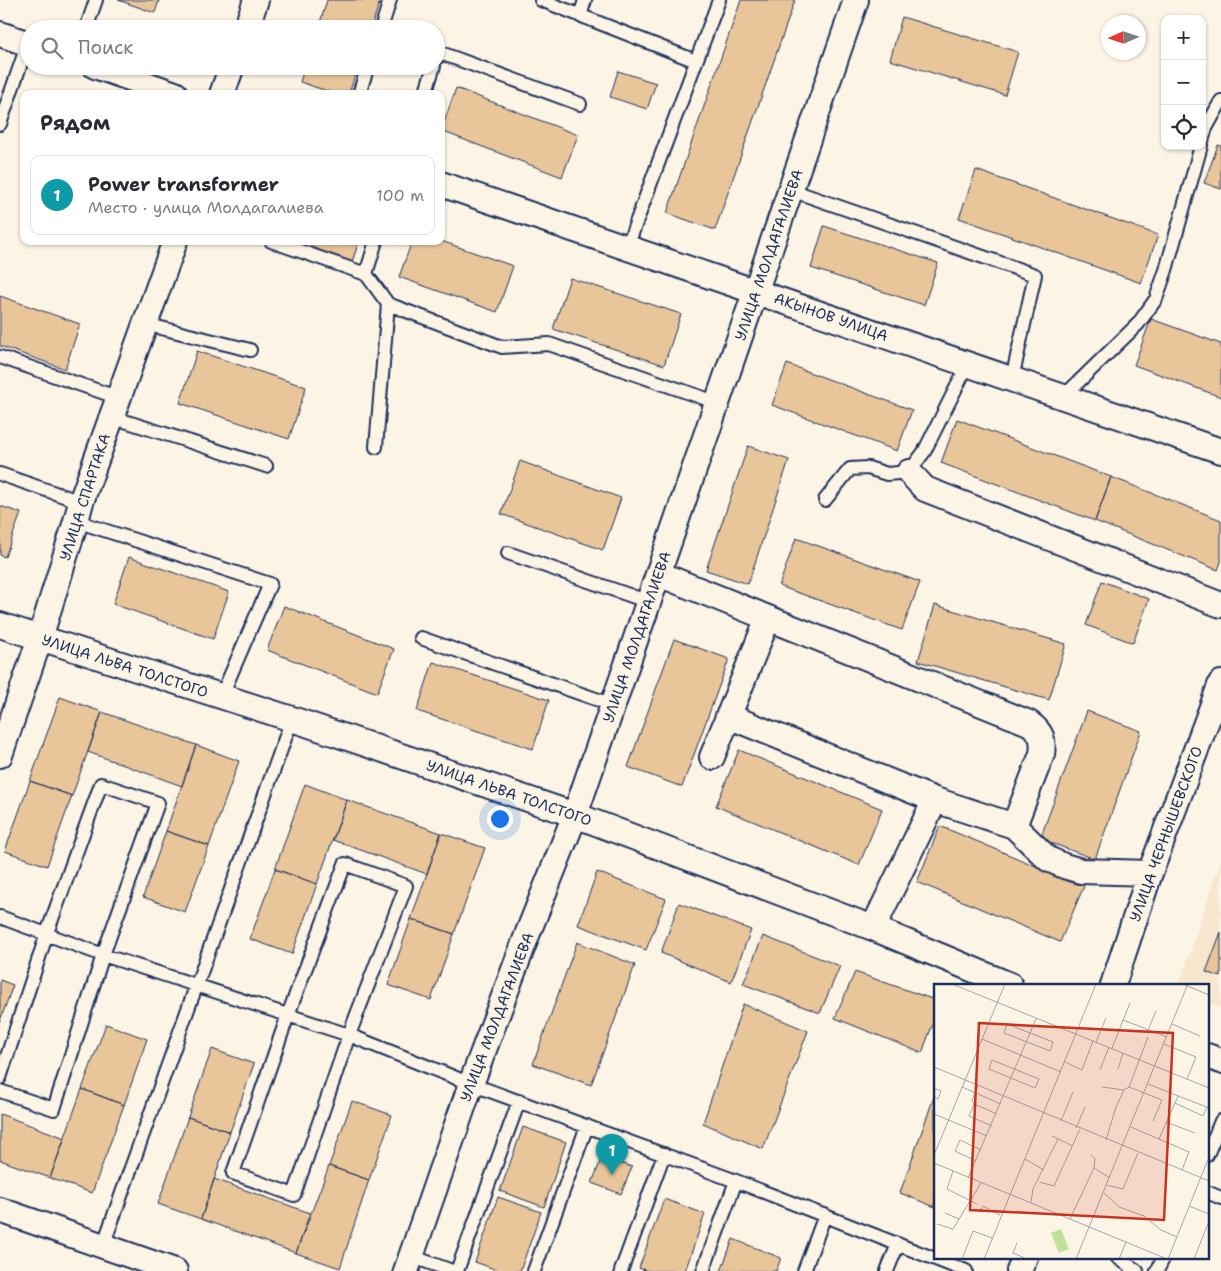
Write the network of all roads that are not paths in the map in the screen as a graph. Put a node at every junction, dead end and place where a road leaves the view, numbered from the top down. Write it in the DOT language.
graph roads {
  1 [pos="96,0"];
  2 [pos="256,0"];
  3 [pos="390,0"];
  4 [pos="541,0"];
  5 [pos="585,0"];
  6 [pos="718,0"];
  7 [pos="856,0"];
  8 [pos="580,16"];
  9 [pos="89,20"];
  10 [pos="249,20"];
  11 [pos="384,20"];
  12 [pos="0,34"];
  13 [pos="20,41"];
  14 [pos="445,55"];
  15 [pos="696,61"];
  16 [pos="20,67"];
  17 [pos="120,75"];
  18 [pos="229,75"];
  19 [pos="365,75"];
  20 [pos="431,75"];
  21 [pos="163,90"];
  22 [pos="223,90"];
  23 [pos="360,90"];
  24 [pos="426,90"];
  25 [pos="1221,101"];
  26 [pos="580,104"];
  27 [pos="0,124"];
  28 [pos="1206,128"];
  29 [pos="1200,150"];
  30 [pos="445,185"];
  31 [pos="791,190"];
  32 [pos="174,245"];
  33 [pos="283,245"];
  34 [pos="375,245"];
  35 [pos="627,247"];
  36 [pos="366,274"];
  37 [pos="756,291"];
  38 [pos="388,304"];
  39 [pos="145,324"];
  40 [pos="250,350"];
  41 [pos="0,357"];
  42 [pos="968,364"];
  43 [pos="1012,379"];
  44 [pos="1064,397"];
  45 [pos="718,403"];
  46 [pos="115,407"];
  47 [pos="376,447"];
  48 [pos="1221,451"];
  49 [pos="266,466"];
  50 [pos="909,472"];
  51 [pos="0,474"];
  52 [pos="825,500"];
  53 [pos="78,511"];
  54 [pos="508,553"];
  55 [pos="659,574"];
  56 [pos="649,602"];
  57 [pos="1221,605"];
  58 [pos="768,618"];
  59 [pos="0,625"];
  60 [pos="40,638"];
  61 [pos="421,638"];
  62 [pos="1221,683"];
  63 [pos="221,697"];
  64 [pos="614,705"];
  65 [pos="728,716"];
  66 [pos="292,719"];
  67 [pos="0,755"];
  68 [pos="712,757"];
  69 [pos="934,800"];
  70 [pos="575,815"];
  71 [pos="1014,826"];
  72 [pos="1150,873"];
  73 [pos="0,917"];
  74 [pos="873,928"];
  75 [pos="47,933"];
  76 [pos="103,955"];
  77 [pos="197,984"];
  78 [pos="1008,984"];
  79 [pos="1113,984"];
  80 [pos="288,1015"];
  81 [pos="349,1035"];
  82 [pos="1208,1056"];
  83 [pos="1221,1061"];
  84 [pos="0,1078"];
  85 [pos="471,1084"];
  86 [pos="0,1091"];
  87 [pos="519,1101"];
  88 [pos="1221,1121"];
  89 [pos="587,1126"];
  90 [pos="1208,1153"];
  91 [pos="664,1154"];
  92 [pos="736,1181"];
  93 [pos="1208,1192"];
  94 [pos="1221,1198"];
  95 [pos="0,1210"];
  96 [pos="825,1215"];
  97 [pos="898,1244"];
  98 [pos="103,1246"];
  99 [pos="1025,1258"];
  100 [pos="1118,1258"];
  101 [pos="1163,1258"];
  102 [pos="409,1264"];
  103 [pos="175,1271"];
  104 [pos="452,1271"];
  105 [pos="457,1271"];
  106 [pos="534,1271"];
  107 [pos="621,1271"];
  108 [pos="703,1271"];
  109 [pos="804,1271"];
  110 [pos="887,1271"];
  111 [pos="966,1271"];
  112 [pos="1019,1271"];
  113 [pos="1137,1271"];
  114 [pos="1156,1271"];
  1 -- 9 [label="lane"];
  2 -- 10 [label="street"];
  3 -- 11 [label="lane"];
  4 -- 8 [label="lane"];
  5 -- 8 [label="lane"];
  6 -- 15 [label="lane"];
  7 -- 31 [label="street, УЛИЦА МОЛДАГАЛИЕВА"];
  8 -- 15 [label="lane"];
  12 -- 13 [label="street"];
  14 -- 26 [label="lane"];
  15 -- 35 [label="lane"];
  16 -- 27 [label="lane"];
  17 -- 21 [label="street"];
  18 -- 22 [label="street"];
  19 -- 23 [label="lane"];
  20 -- 24 [label="lane"];
  25 -- 28 [label="lane"];
  29 -- 44 [label="lane"];
  30 -- 35 [label="street, АКЫНОВ УЛИЦА"];
  31 -- 37 [label="street, УЛИЦА МОЛДАГАЛИЕВА"];
  31 -- 43 [label="lane"];
  32 -- 39 [label="street, УЛИЦА СПАРТАКА"];
  33 -- 36 [label="lane"];
  34 -- 36 [label="lane"];
  35 -- 37 [label="street, АКЫНОВ УЛИЦА"];
  36 -- 38 [label="lane"];
  37 -- 42 [label="street, АКЫНОВ УЛИЦА"];
  37 -- 45 [label="street, УЛИЦА МОЛДАГАЛИЕВА"];
  38 -- 45 [label="lane"];
  38 -- 47 [label="lane"];
  39 -- 40 [label="lane"];
  39 -- 46 [label="street, УЛИЦА СПАРТАКА"];
  41 -- 46 [label="lane"];
  42 -- 43 [label="street, АКЫНОВ УЛИЦА"];
  42 -- 50 [label="lane"];
  43 -- 44 [label="street, АКЫНОВ УЛИЦА"];
  44 -- 48 [label="street, АКЫНОВ УЛИЦА"];
  45 -- 55 [label="street, УЛИЦА МОЛДАГАЛИЕВА"];
  46 -- 49 [label="lane"];
  46 -- 53 [label="street, УЛИЦА СПАРТАКА"];
  50 -- 52 [label="lane"];
  50 -- 57 [label="street"];
  51 -- 53 [label="lane"];
  53 -- 60 [label="street, УЛИЦА СПАРТАКА"];
  53 -- 63 [label="lane"];
  54 -- 56 [label="lane"];
  55 -- 56 [label="street, УЛИЦА МОЛДАГАЛИЕВА"];
  55 -- 58 [label="street"];
  56 -- 64 [label="street, УЛИЦА МОЛДАГАЛИЕВА"];
  58 -- 65 [label="street"];
  58 -- 71 [label="street"];
  59 -- 60 [label="street, УЛИЦА ЛЬВА ТОЛСТОГО"];
  60 -- 63 [label="street, УЛИЦА ЛЬВА ТОЛСТОГО"];
  60 -- 67 [label="street, УЛИЦА СПАРТАКА"];
  61 -- 64 [label="lane"];
  62 -- 72 [label="street, УЛИЦА ЧЕРНЫШЕВСКОГО"];
  63 -- 66 [label="street, УЛИЦА ЛЬВА ТОЛСТОГО"];
  64 -- 70 [label="street, УЛИЦА МОЛДАГАЛИЕВА"];
  65 -- 68 [label="street"];
  65 -- 69 [label="street"];
  66 -- 70 [label="street, УЛИЦА ЛЬВА ТОЛСТОГО"];
  66 -- 77 [label="lane"];
  69 -- 71 [label="street"];
  69 -- 74 [label="street"];
  70 -- 74 [label="street, УЛИЦА ЛЬВА ТОЛСТОГО"];
  70 -- 85 [label="street, УЛИЦА МОЛДАГАЛИЕВА"];
  71 -- 72 [label="street"];
  72 -- 79 [label="street, УЛИЦА ЧЕРНЫШЕВСКОГО"];
  73 -- 75 [label="lane"];
  74 -- 78 [label="street, УЛИЦА ЛЬВА ТОЛСТОГО"];
  75 -- 76 [label="lane"];
  75 -- 76 [label="lane"];
  75 -- 84 [label="lane"];
  76 -- 77 [label="lane"];
  76 -- 86 [label="lane"];
  77 -- 80 [label="lane"];
  77 -- 98 [label="lane"];
  80 -- 81 [label="lane"];
  80 -- 81 [label="lane"];
  80 -- 81 [label="lane"];
  81 -- 85 [label="lane"];
  82 -- 83 [label="street"];
  85 -- 87 [label="lane"];
  85 -- 102 [label="street, УЛИЦА МОЛДАГАЛИЕВА"];
  87 -- 89 [label="lane"];
  87 -- 105 [label="lane"];
  88 -- 90 [label="lane"];
  89 -- 91 [label="lane"];
  89 -- 106 [label="lane"];
  91 -- 92 [label="lane"];
  91 -- 107 [label="lane"];
  92 -- 96 [label="lane"];
  92 -- 108 [label="lane"];
  93 -- 94 [label="lane"];
  95 -- 98 [label="street"];
  96 -- 97 [label="lane"];
  96 -- 109 [label="lane"];
  97 -- 110 [label="lane"];
  97 -- 111 [label="lane"];
  98 -- 103 [label="street"];
  99 -- 112 [label="street"];
  100 -- 113 [label="lane"];
  101 -- 114 [label="lane"];
  102 -- 104 [label="lane"];
}
